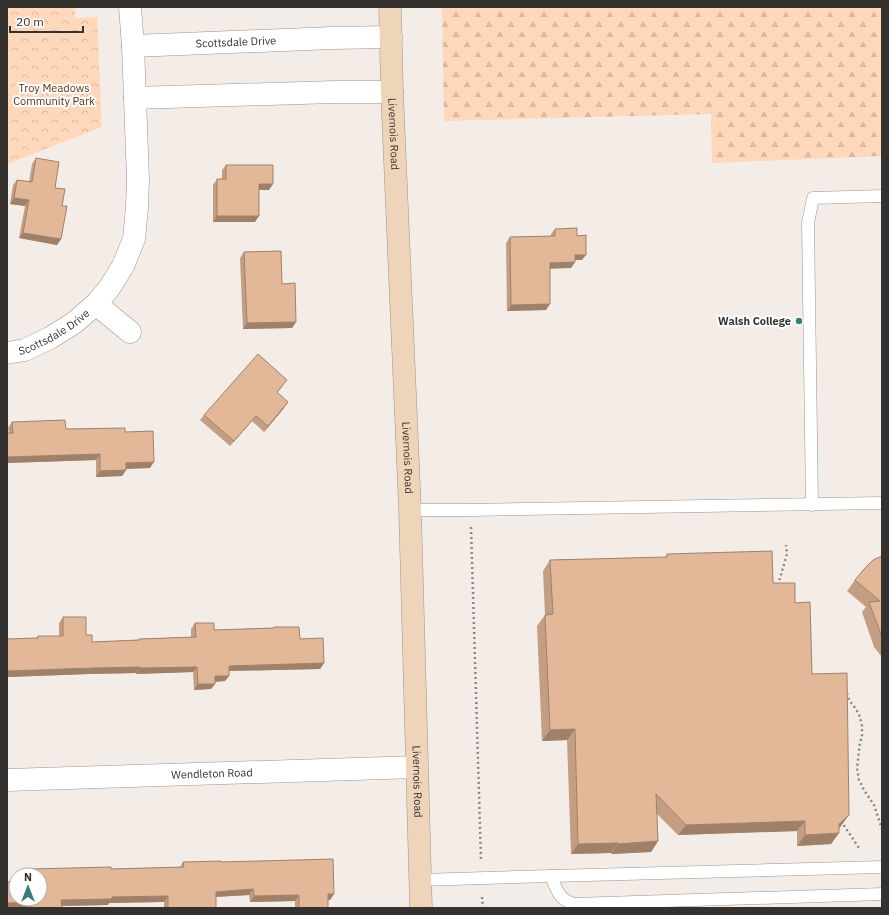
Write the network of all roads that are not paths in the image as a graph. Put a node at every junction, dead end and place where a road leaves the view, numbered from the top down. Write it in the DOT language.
graph roads {
  1 [pos="130,7"];
  2 [pos="390,7"];
  3 [pos="391,37"];
  4 [pos="133,46"];
  5 [pos="392,92"];
  6 [pos="135,98"];
  7 [pos="882,196"];
  8 [pos="96,304"];
  9 [pos="130,332"];
  10 [pos="7,353"];
  11 [pos="882,503"];
  12 [pos="812,505"];
  13 [pos="410,510"];
  14 [pos="416,767"];
  15 [pos="7,780"];
  16 [pos="882,867"];
  17 [pos="551,876"];
  18 [pos="420,880"];
  19 [pos="882,894"];
  20 [pos="421,908"];
  1 -- 4 [label="street"];
  2 -- 3 [label="main road, Livernois Road"];
  3 -- 4 [label="street, Scottsdale Drive"];
  3 -- 5 [label="main road, Livernois Road"];
  4 -- 6 [label="street, Scottsdale Drive"];
  5 -- 6 [label="street"];
  5 -- 13 [label="main road, Livernois Road"];
  6 -- 8 [label="street, Scottsdale Drive"];
  7 -- 12 [label="lane"];
  8 -- 9 [label="street, Scottsdale Drive"];
  8 -- 10 [label="street, Scottsdale Drive"];
  11 -- 12 [label="lane"];
  12 -- 13 [label="lane"];
  13 -- 14 [label="main road, Livernois Road"];
  14 -- 15 [label="street, Wendleton Road"];
  14 -- 18 [label="main road, Livernois Road"];
  16 -- 17 [label="lane"];
  17 -- 18 [label="lane"];
  17 -- 19 [label="lane"];
  18 -- 20 [label="main road, Livernois Road"];
}
